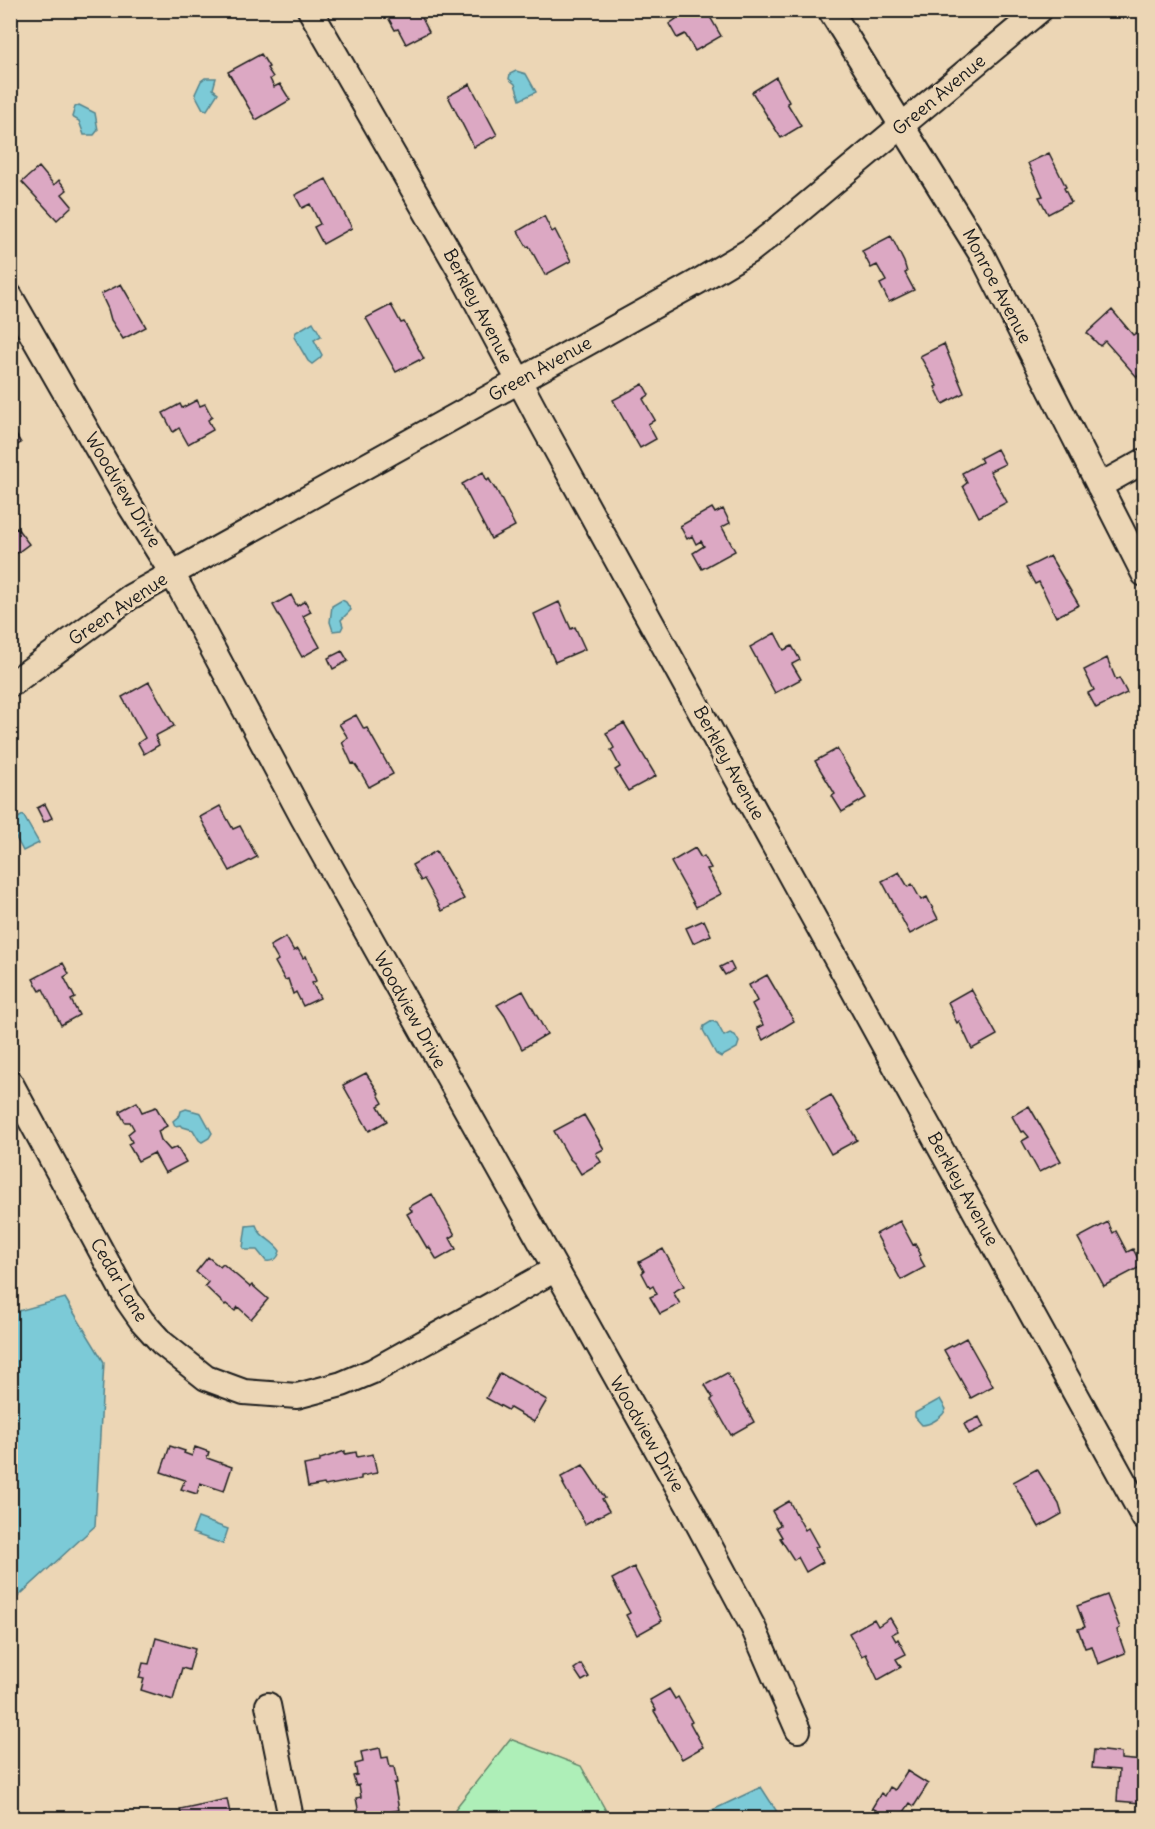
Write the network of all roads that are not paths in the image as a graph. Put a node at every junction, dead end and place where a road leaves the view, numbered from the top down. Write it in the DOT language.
graph roads {
  1 [pos="310,10"];
  2 [pos="830,10"];
  3 [pos="1040,10"];
  4 [pos="902,125"];
  5 [pos="10,296"];
  6 [pos="518,381"];
  7 [pos="1144,461"];
  8 [pos="1099,486"];
  9 [pos="172,573"];
  10 [pos="1144,574"];
  11 [pos="10,685"];
  12 [pos="10,1082"];
  13 [pos="554,1270"];
  14 [pos="1144,1518"];
  15 [pos="268,1705"];
  16 [pos="798,1730"];
  17 [pos="291,1818"];
  1 -- 6 [label="street, Berkley Avenue"];
  2 -- 4 [label="street, Monroe Avenue"];
  3 -- 4 [label="street, Green Avenue"];
  4 -- 6 [label="street, Green Avenue"];
  4 -- 8 [label="street, Monroe Avenue"];
  5 -- 9 [label="street, Woodview Drive"];
  6 -- 9 [label="street, Green Avenue"];
  6 -- 14 [label="street, Berkley Avenue"];
  7 -- 8 [label="street"];
  8 -- 10 [label="street, Monroe Avenue"];
  9 -- 11 [label="street, Green Avenue"];
  9 -- 13 [label="street, Woodview Drive"];
  12 -- 13 [label="street, Cedar Lane"];
  13 -- 16 [label="street, Woodview Drive"];
  15 -- 17 [label="street"];
}
